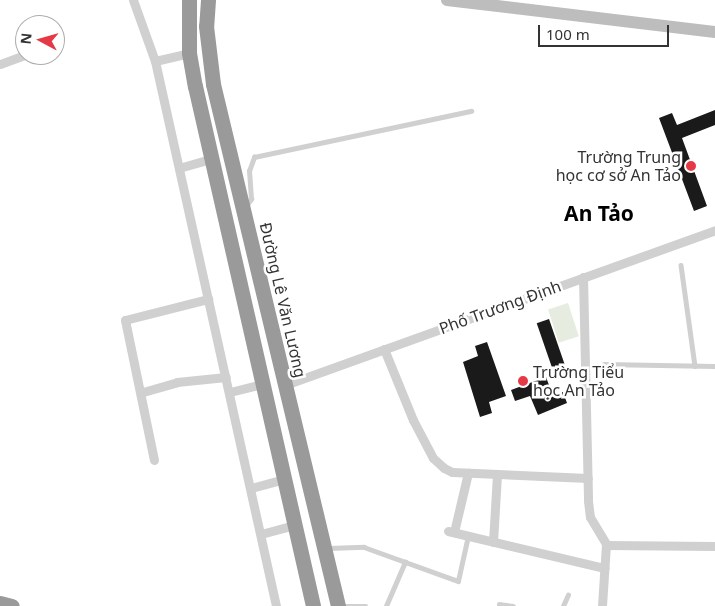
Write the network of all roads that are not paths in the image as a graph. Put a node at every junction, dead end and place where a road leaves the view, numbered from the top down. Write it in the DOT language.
graph roads {
  1 [pos="133,0"];
  2 [pos="189,0"];
  3 [pos="208,0"];
  4 [pos="447,0"];
  5 [pos="715,32"];
  6 [pos="189,53"];
  7 [pos="15,59"];
  8 [pos="155,61"];
  9 [pos="0,64"];
  10 [pos="471,111"];
  11 [pos="212,159"];
  12 [pos="179,168"];
  13 [pos="243,208"];
  14 [pos="715,230"];
  15 [pos="681,265"];
  16 [pos="583,277"];
  17 [pos="208,299"];
  18 [pos="384,349"];
  19 [pos="604,364"];
  20 [pos="695,366"];
  21 [pos="715,366"];
  22 [pos="226,377"];
  23 [pos="262,384"];
  24 [pos="285,384"];
  25 [pos="143,392"];
  26 [pos="230,392"];
  27 [pos="154,460"];
  28 [pos="468,473"];
  29 [pos="497,474"];
  30 [pos="588,478"];
  31 [pos="284,479"];
  32 [pos="251,488"];
  33 [pos="294,525"];
  34 [pos="262,534"];
  35 [pos="468,536"];
  36 [pos="493,542"];
  37 [pos="606,545"];
  38 [pos="715,546"];
  39 [pos="324,548"];
  40 [pos="405,562"];
  41 [pos="605,568"];
  42 [pos="568,595"];
  43 [pos="0,603"];
  44 [pos="500,604"];
  45 [pos="12,606"];
  46 [pos="276,606"];
  47 [pos="313,606"];
  48 [pos="338,606"];
  49 [pos="346,606"];
  50 [pos="366,606"];
  51 [pos="386,606"];
  52 [pos="513,606"];
  53 [pos="563,606"];
  54 [pos="602,606"];
  1 -- 8 [label="street"];
  2 -- 6 [label="highway"];
  3 -- 13 [label="highway, Đường Lê Văn Lương"];
  4 -- 5 [label="street"];
  6 -- 8 [label="street"];
  6 -- 11 [label="highway"];
  7 -- 9 [label="street"];
  8 -- 12 [label="street"];
  10 -- 13 [label="lane"];
  11 -- 12 [label="street"];
  11 -- 23 [label="highway"];
  12 -- 17 [label="street"];
  13 -- 24 [label="highway, Đường Lê Văn Lương"];
  14 -- 16 [label="street, Phố Trương Định"];
  15 -- 20 [label="lane"];
  16 -- 18 [label="street, Phố Trương Định"];
  16 -- 30 [label="street"];
  17 -- 22 [label="street"];
  17 -- 25 [label="street"];
  18 -- 24 [label="street, Phố Trương Định"];
  18 -- 28 [label="street"];
  19 -- 20 [label="lane"];
  20 -- 21 [label="lane"];
  22 -- 25 [label="street"];
  22 -- 26 [label="street"];
  23 -- 26 [label="street"];
  23 -- 31 [label="highway"];
  24 -- 39 [label="highway, Đường Lê Văn Lương"];
  25 -- 27 [label="street"];
  26 -- 32 [label="street"];
  28 -- 29 [label="street"];
  28 -- 35 [label="street"];
  29 -- 30 [label="street"];
  29 -- 36 [label="street"];
  30 -- 37 [label="street"];
  31 -- 32 [label="street"];
  31 -- 33 [label="highway"];
  32 -- 34 [label="street"];
  33 -- 34 [label="street"];
  33 -- 47 [label="highway"];
  34 -- 46 [label="street"];
  35 -- 36 [label="street"];
  35 -- 40 [label="lane"];
  36 -- 41 [label="street"];
  37 -- 38 [label="street"];
  37 -- 41 [label="street"];
  39 -- 40 [label="lane"];
  39 -- 48 [label="highway, Đường Lê Văn Lương"];
  40 -- 51 [label="lane"];
  41 -- 54 [label="street"];
  42 -- 53 [label="lane"];
  43 -- 45 [label="highway"];
  44 -- 52 [label="lane"];
  49 -- 50 [label="lane"];
}
